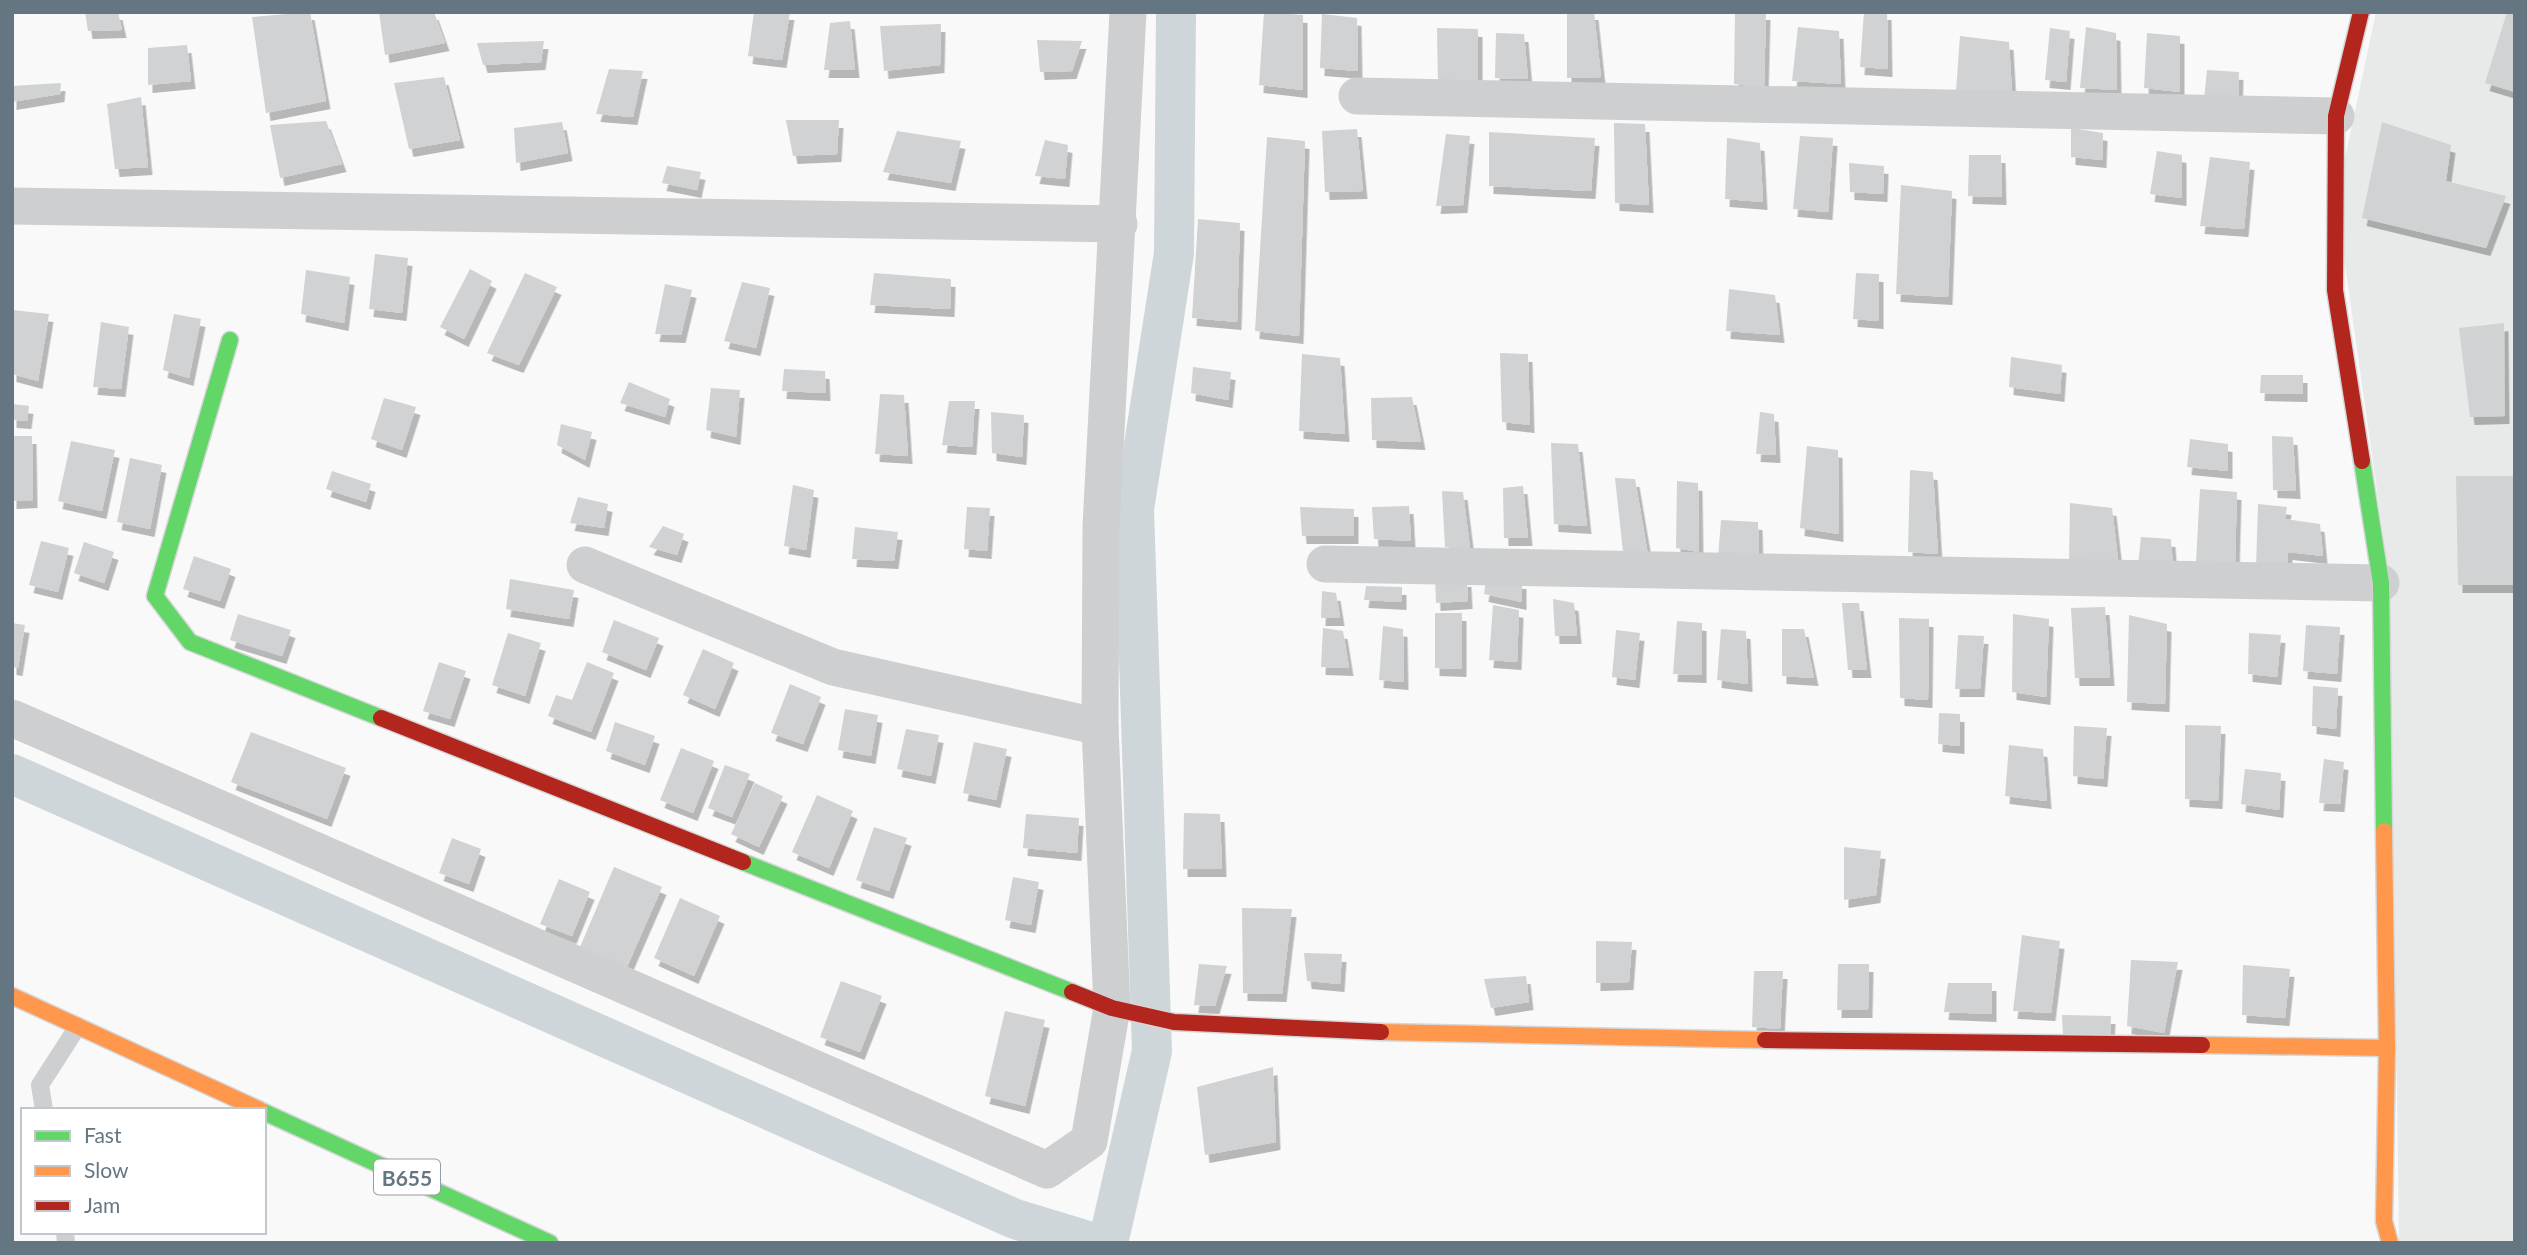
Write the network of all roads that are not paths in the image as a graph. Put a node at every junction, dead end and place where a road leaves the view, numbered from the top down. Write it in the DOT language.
graph roads {
  1 [pos="1128,12"];
  2 [pos="2361,12"];
  3 [pos="1357,96"];
  4 [pos="2336,116"];
  5 [pos="12,206"];
  6 [pos="1119,224"];
  7 [pos="230,340"];
  8 [pos="1325,564"];
  9 [pos="584,565"];
  10 [pos="2381,583"];
  11 [pos="12,718"];
  12 [pos="1100,727"];
  13 [pos="18,1005"];
  14 [pos="1121,1010"];
  15 [pos="78,1027"];
  16 [pos="2387,1048"];
  17 [pos="44,1108"];
  18 [pos="255,1108"];
  19 [pos="266,1113"];
  20 [pos="550,1243"];
  21 [pos="2390,1243"];
  1 -- 6 [label="street"];
  2 -- 4 [label="street"];
  3 -- 4 [label="street"];
  4 -- 10 [label="street"];
  5 -- 6 [label="street"];
  6 -- 12 [label="street"];
  7 -- 14 [label="street"];
  8 -- 10 [label="street"];
  9 -- 12 [label="street"];
  10 -- 16 [label="street"];
  11 -- 14 [label="street"];
  12 -- 14 [label="street"];
  13 -- 15 [label="street, B655"];
  14 -- 16 [label="street"];
  15 -- 17 [label="lane"];
  15 -- 18 [label="street, B655"];
  16 -- 21 [label="street"];
  19 -- 20 [label="street, B655"];
}
